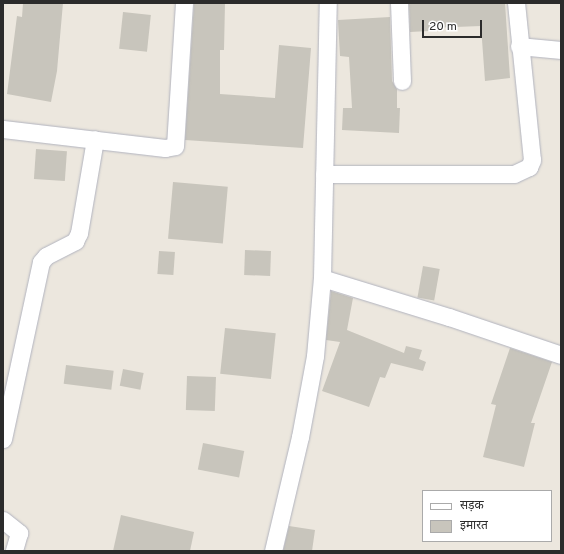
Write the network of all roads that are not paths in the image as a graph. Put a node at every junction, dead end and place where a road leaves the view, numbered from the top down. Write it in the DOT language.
graph roads {
  1 [pos="184,3"];
  2 [pos="328,3"];
  3 [pos="399,3"];
  4 [pos="516,3"];
  5 [pos="519,46"];
  6 [pos="561,50"];
  7 [pos="402,81"];
  8 [pos="3,129"];
  9 [pos="95,139"];
  10 [pos="324,174"];
  11 [pos="322,278"];
  12 [pos="561,355"];
  13 [pos="3,439"];
  14 [pos="3,520"];
  15 [pos="14,551"];
  16 [pos="273,551"];
  1 -- 9 [label="street"];
  2 -- 10 [label="street"];
  3 -- 7 [label="street"];
  4 -- 5 [label="street"];
  5 -- 6 [label="street"];
  5 -- 10 [label="street"];
  8 -- 9 [label="street"];
  9 -- 13 [label="street"];
  10 -- 11 [label="street"];
  11 -- 12 [label="street"];
  11 -- 16 [label="street"];
  14 -- 15 [label="street"];
}
